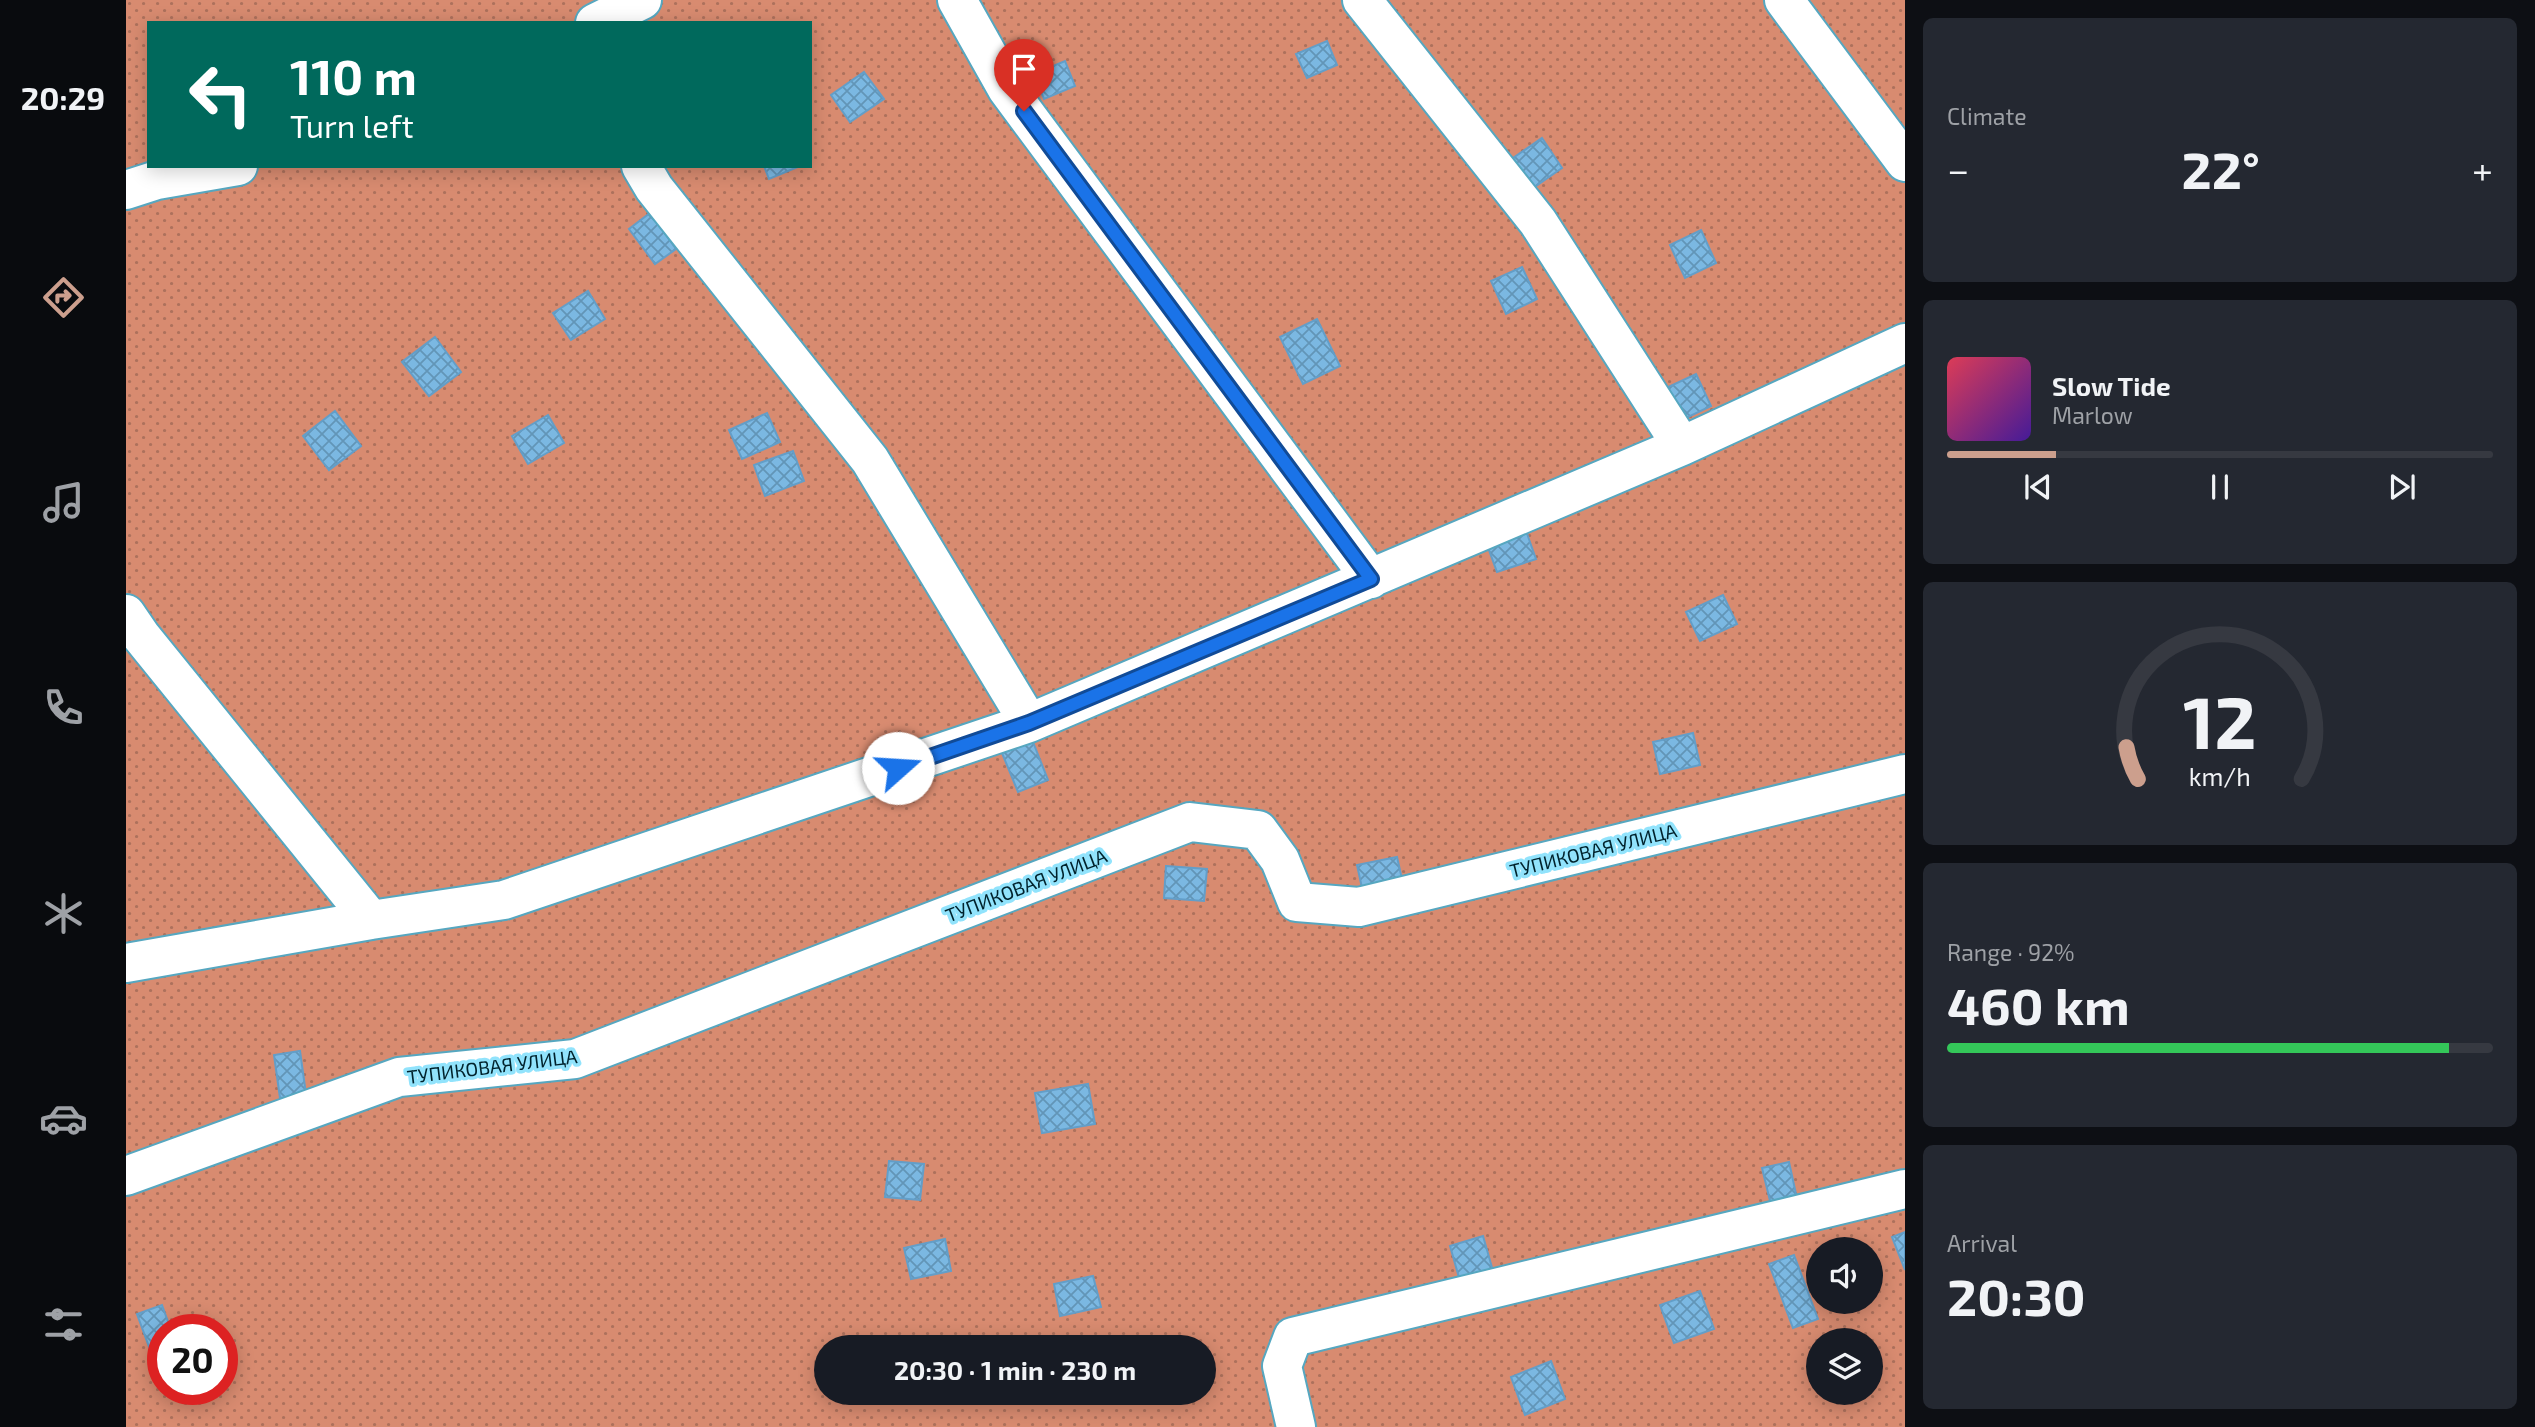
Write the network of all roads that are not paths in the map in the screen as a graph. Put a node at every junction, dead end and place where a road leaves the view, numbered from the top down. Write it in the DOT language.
graph roads {
  1 [pos="642,0"];
  2 [pos="957,0"];
  3 [pos="1362,0"];
  4 [pos="1784,0"];
  5 [pos="599,21"];
  6 [pos="1905,162"];
  7 [pos="226,168"];
  8 [pos="642,168"];
  9 [pos="126,190"];
  10 [pos="1905,343"];
  11 [pos="1682,446"];
  12 [pos="1371,579"];
  13 [pos="126,614"];
  14 [pos="1029,723"];
  15 [pos="1905,774"];
  16 [pos="371,920"];
  17 [pos="126,963"];
  18 [pos="126,1176"];
  19 [pos="1905,1189"];
  20 [pos="1296,1427"];
  1 -- 5 [label="lane"];
  2 -- 12 [label="lane"];
  3 -- 11 [label="lane"];
  4 -- 6 [label="lane"];
  7 -- 9 [label="lane"];
  8 -- 14 [label="lane"];
  10 -- 11 [label="lane"];
  11 -- 12 [label="lane"];
  12 -- 14 [label="lane"];
  13 -- 16 [label="lane"];
  14 -- 16 [label="lane"];
  15 -- 18 [label="lane, ТУПИКОВАЯ УЛИЦА"];
  16 -- 17 [label="lane"];
  19 -- 20 [label="lane"];
}
